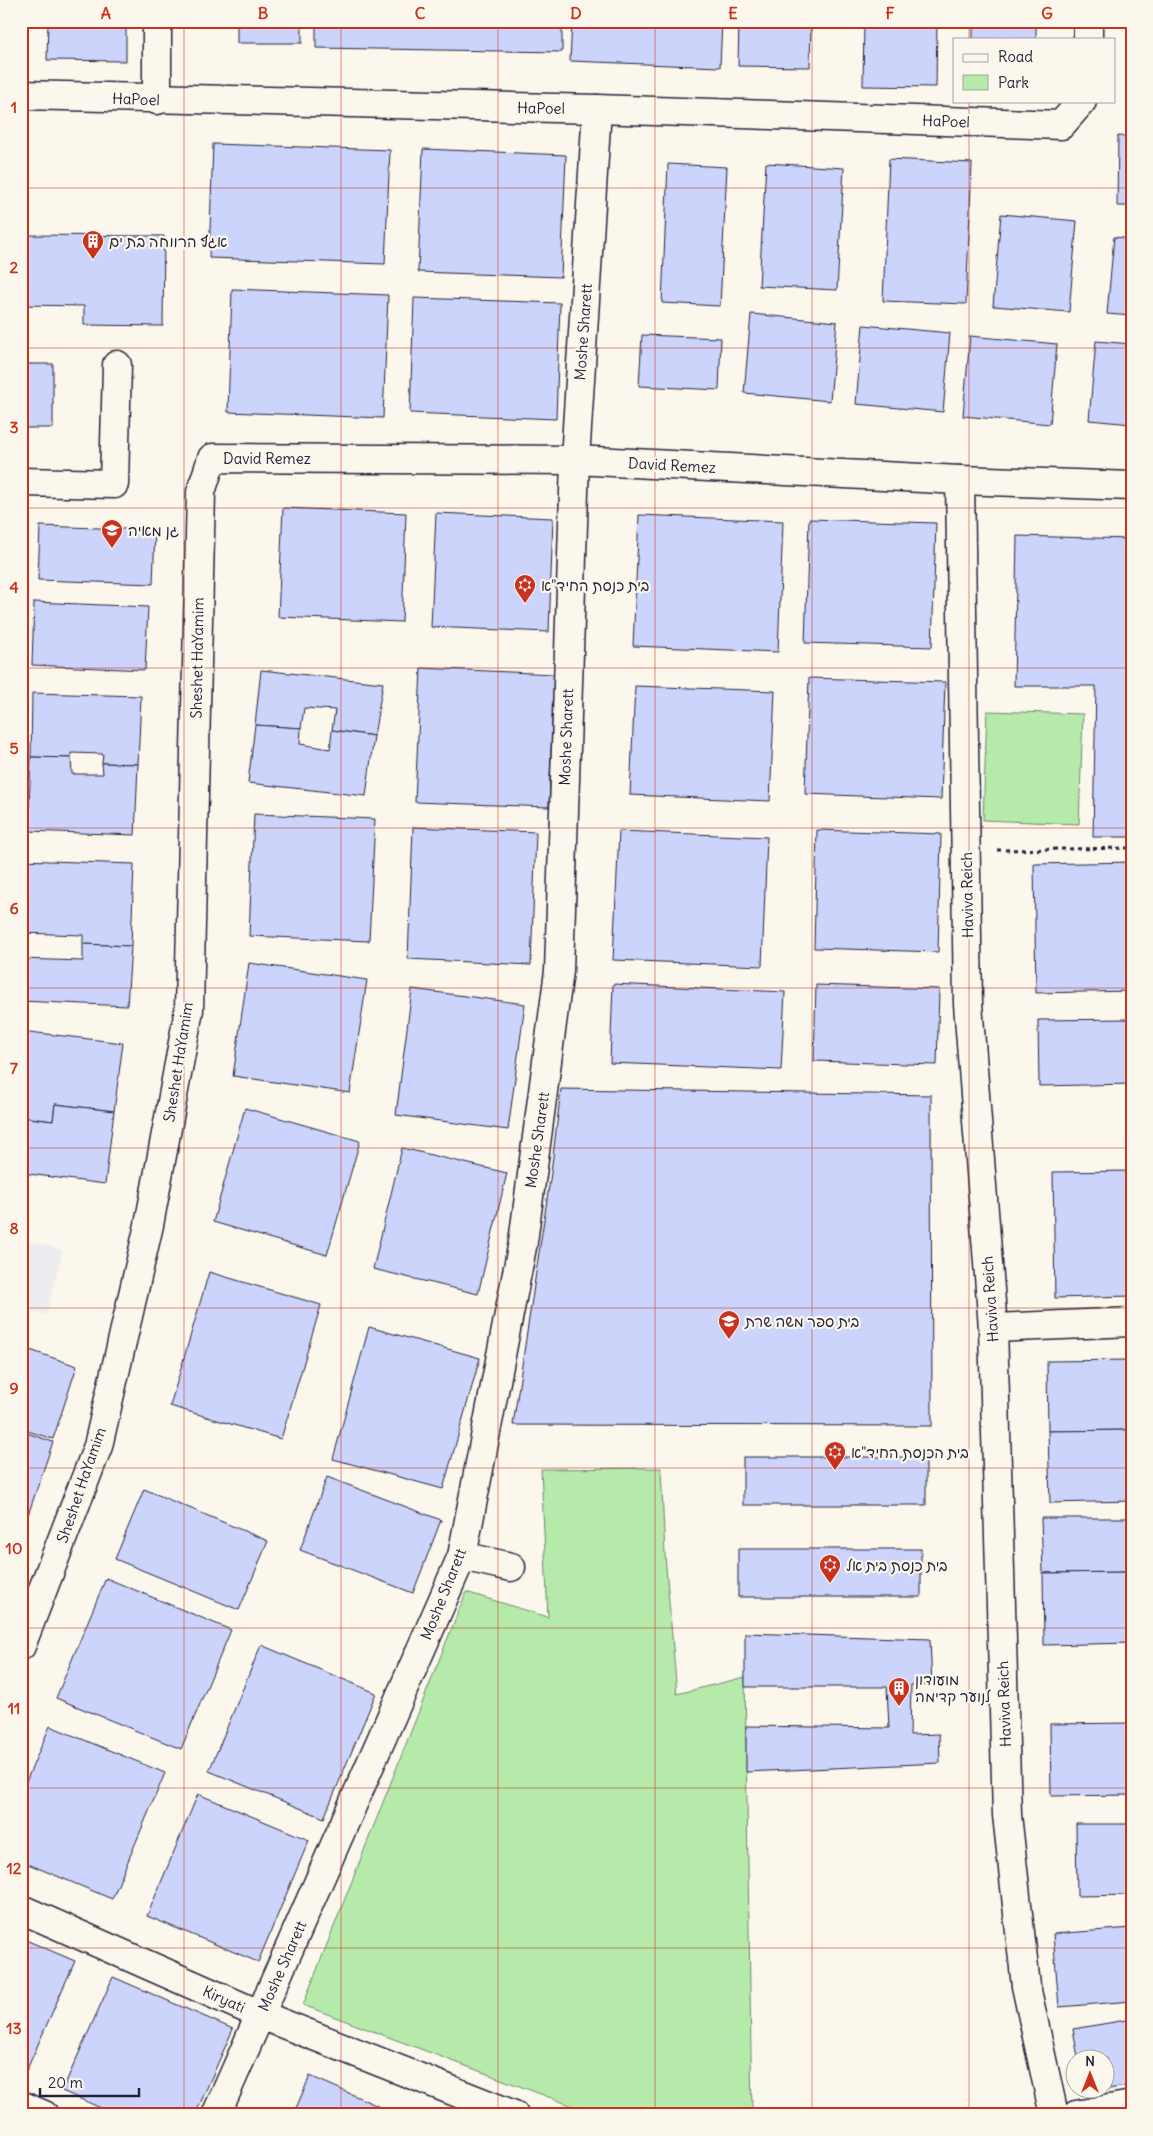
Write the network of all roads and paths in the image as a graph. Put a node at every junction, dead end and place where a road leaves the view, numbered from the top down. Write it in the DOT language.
graph roads {
  1 [pos="158,21"];
  2 [pos="1088,21"];
  3 [pos="1088,38"];
  4 [pos="21,95"];
  5 [pos="157,100"];
  6 [pos="1081,102"];
  7 [pos="597,110"];
  8 [pos="117,366"];
  9 [pos="212,458"];
  10 [pos="575,460"];
  11 [pos="960,480"];
  12 [pos="21,482"];
  13 [pos="1132,486"];
  14 [pos="1132,848"];
  15 [pos="966,851"];
  16 [pos="1132,1322"];
  17 [pos="993,1328"];
  18 [pos="462,1556"];
  19 [pos="511,1567"];
  20 [pos="21,1646"];
  21 [pos="21,1909"];
  22 [pos="261,2015"];
  23 [pos="21,2105"];
  24 [pos="1132,2105"];
  25 [pos="44,2115"];
  26 [pos="216,2115"];
  27 [pos="514,2115"];
  28 [pos="1054,2115"];
  29 [pos="1076,2115"];
  1 -- 5 [label="street"];
  2 -- 3 [label="street"];
  4 -- 5 [label="street, HaPoel"];
  5 -- 7 [label="street, HaPoel"];
  6 -- 7 [label="street, HaPoel"];
  7 -- 10 [label="street, Moshe Sharett"];
  8 -- 12 [label="street"];
  9 -- 10 [label="street, David Remez"];
  9 -- 20 [label="street, Sheshet HaYamim"];
  10 -- 11 [label="street, David Remez"];
  10 -- 18 [label="street, Moshe Sharett"];
  11 -- 13 [label="street, David Remez"];
  11 -- 15 [label="street, Haviva Reich"];
  14 -- 15 [label="path"];
  15 -- 17 [label="street, Haviva Reich"];
  16 -- 17 [label="street"];
  17 -- 28 [label="street, Haviva Reich"];
  18 -- 19 [label="street"];
  18 -- 22 [label="street, Moshe Sharett"];
  21 -- 22 [label="street, Kiryati"];
  22 -- 26 [label="street, Moshe Sharett"];
  22 -- 27 [label="street, Kiryati"];
  23 -- 25 [label="street"];
  24 -- 29 [label="street"];
}
